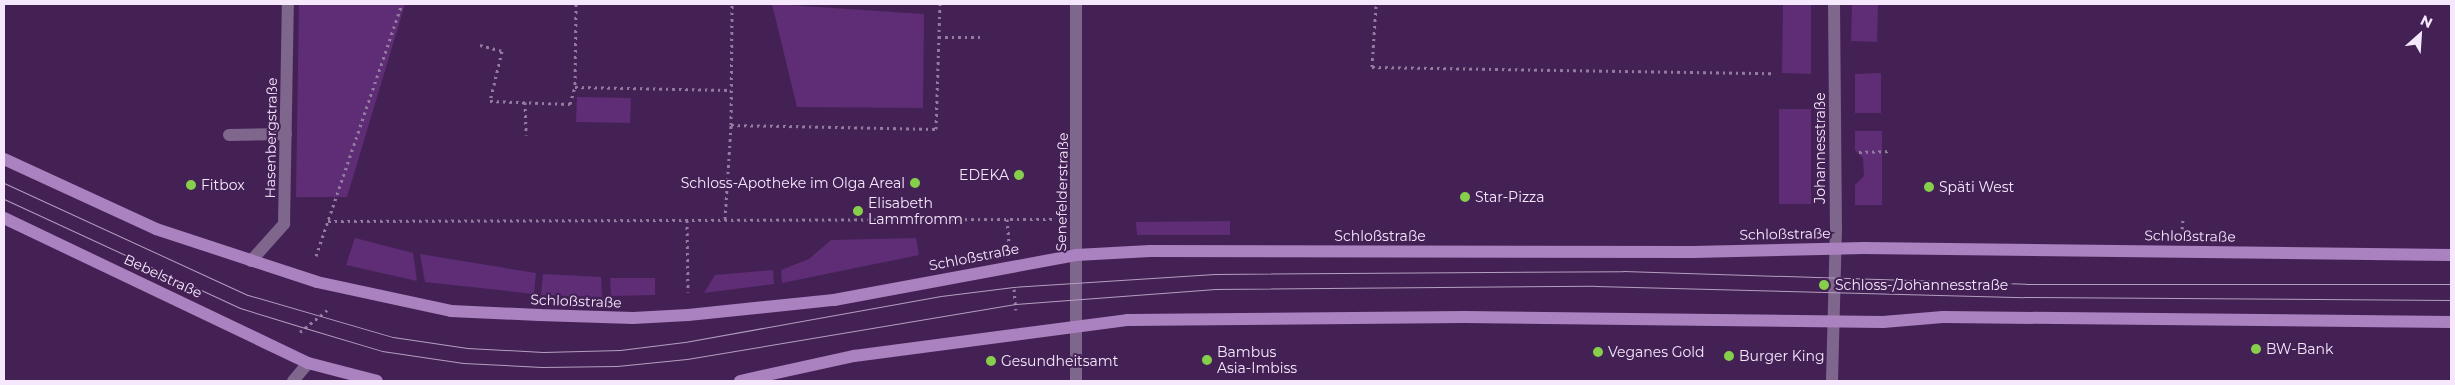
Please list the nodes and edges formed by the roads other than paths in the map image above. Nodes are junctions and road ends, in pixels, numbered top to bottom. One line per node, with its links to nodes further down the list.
1 (288, 4): 5 (street, Hasenbergstraße)
2 (1076, 4): 9 (street, Senefelderstraße)
3 (1834, 4): 8 (street, Johannesstraße)
4 (229, 134): 5 (street)
5 (286, 134): 11 (street, Hasenbergstraße)
6 (4, 159): 11 (street)
7 (4, 218): 15 (street, Bebelstraße)
8 (1836, 248): 9 (street, Schloßstraße); 10 (street, Schloßstraße); 12 (street, Johannesstraße)
9 (1076, 255): 11 (street, Schloßstraße); 14 (street, Senefelderstraße)
10 (2451, 255)
11 (251, 261)
12 (1834, 322): 13 (street); 14 (street); 20 (street, Johannesstraße)
13 (2451, 322)
14 (1076, 324): 18 (street); 19 (street, Senefelderstraße)
15 (308, 364): 16 (street); 17 (street)
16 (293, 381)
17 (377, 381)
18 (740, 381)
19 (1076, 381)
20 (1832, 381)

